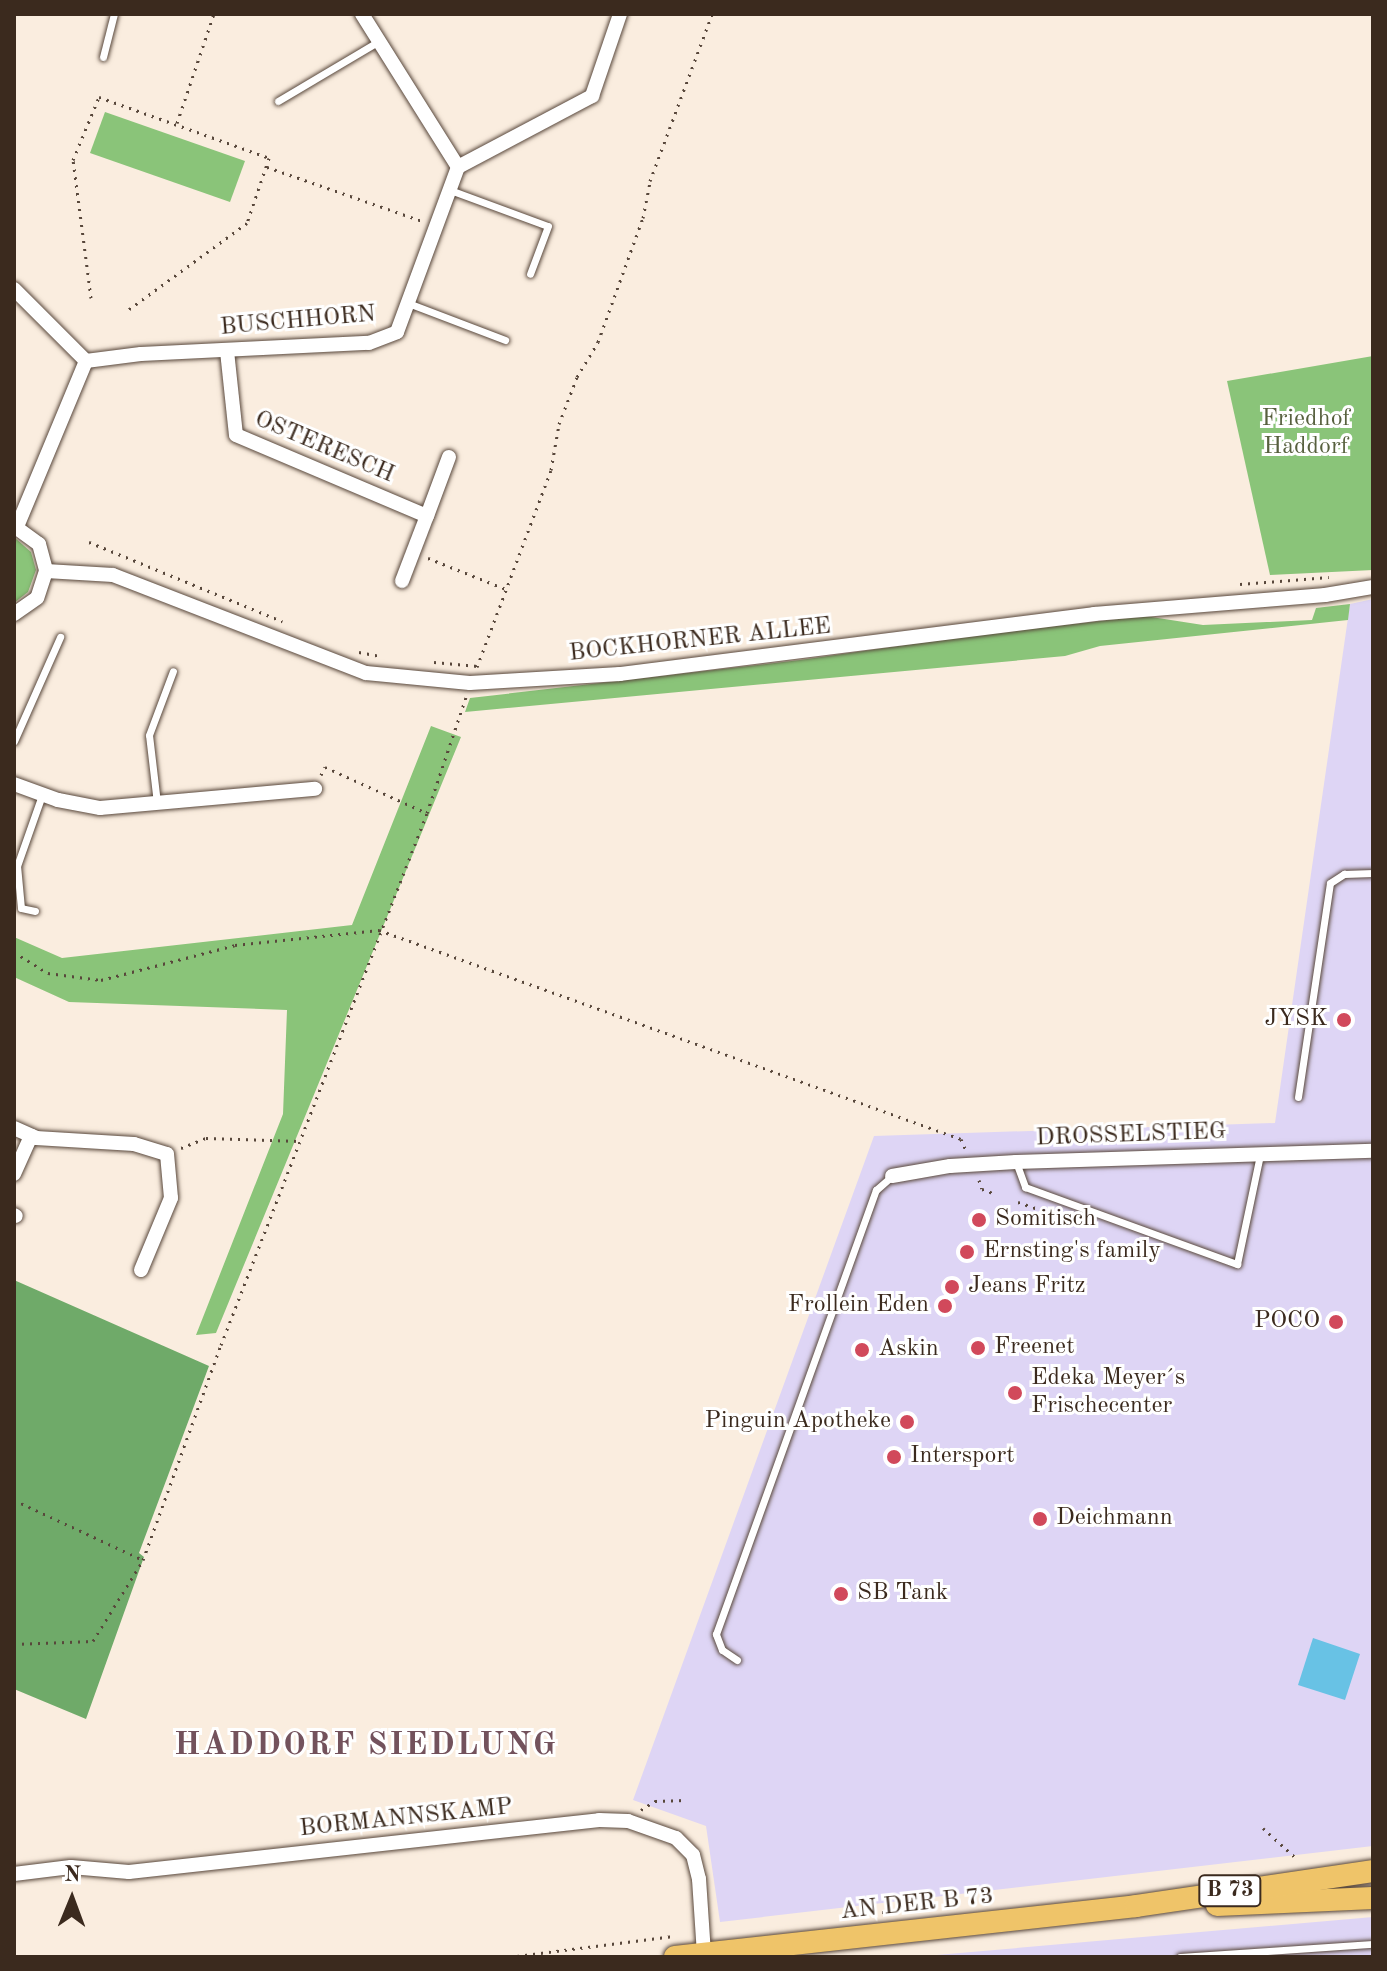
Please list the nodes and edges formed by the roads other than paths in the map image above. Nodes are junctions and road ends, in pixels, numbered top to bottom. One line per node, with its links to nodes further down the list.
1 (114, 14): 5 (lane)
2 (362, 14): 4 (street)
3 (620, 14): 7 (street)
4 (379, 41): 6 (lane); 7 (street)
5 (103, 57)
6 (278, 101)
7 (458, 167): 8 (street, BUSCHHORN)
8 (450, 190): 9 (lane); 11 (street, BUSCHHORN)
9 (530, 274)
10 (14, 289): 14 (street)
11 (408, 303): 12 (lane); 13 (street, BUSCHHORN)
12 (505, 340)
13 (227, 351): 14 (street, BUSCHHORN); 16 (street, OSTERESCH)
14 (86, 361): 17 (street)
15 (449, 457): 16 (street)
16 (427, 516): 19 (street)
17 (15, 526): 18 (street)
18 (46, 571): 20 (street, BOCKHORNER ALLEE); 21 (street)
19 (402, 581)
20 (1373, 587)
21 (14, 614)
22 (60, 637): 24 (lane)
23 (173, 671): 28 (lane)
24 (14, 741)
25 (14, 784): 27 (street)
26 (315, 789): 28 (street)
27 (42, 795): 28 (street); 30 (lane)
28 (157, 803)
29 (1373, 873): 31 (lane)
30 (35, 911)
31 (1298, 1097)
32 (14, 1128): 33 (street)
33 (31, 1136): 37 (street); 39 (street)
34 (1373, 1151): 35 (street, DROSSELSTIEG)
35 (1260, 1155): 36 (street, DROSSELSTIEG); 36 (lane)
36 (1016, 1162): 38 (street, DROSSELSTIEG)
37 (14, 1174)
38 (892, 1176): 40 (lane)
39 (141, 1270)
40 (737, 1660)
41 (1373, 1871): 44 (main road, AN DER B 73 / B 73)
42 (14, 1874): 46 (street, BORMANNSKAMP)
43 (1373, 1898): 44 (main road, AN DER B 73 / B 73)
44 (1136, 1906): 46 (main road, AN DER B 73 / B 73)
45 (1373, 1944): 48 (lane)
46 (704, 1954): 47 (main road, B 73)
47 (675, 1957)
48 (1180, 1957)

